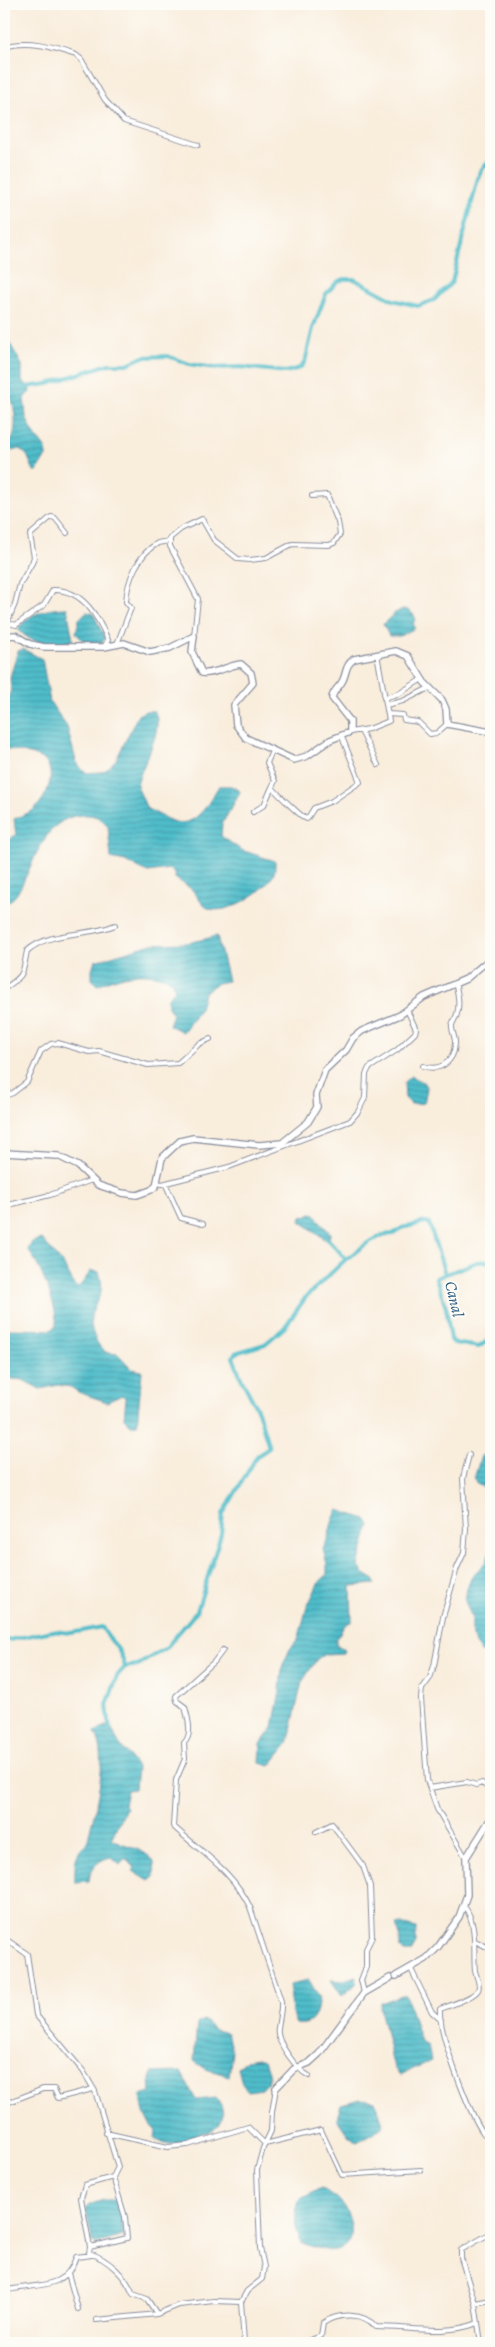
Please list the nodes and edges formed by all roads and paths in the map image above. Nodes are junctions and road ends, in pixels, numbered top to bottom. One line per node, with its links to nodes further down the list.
1 (4, 47): 2 (street)
2 (198, 145)
3 (312, 496): 5 (street)
4 (67, 533): 6 (street)
5 (169, 541): 9 (street); 10 (street)
6 (6, 622): 7 (street); 11 (street)
7 (4, 630)
8 (4, 636): 11 (street)
9 (194, 636): 10 (street); 23 (street)
10 (117, 644): 11 (street)
11 (104, 646)
12 (377, 654): 13 (street); 15 (street); 20 (street)
13 (422, 679): 14 (street); 15 (street)
14 (430, 688): 16 (street); 18 (street)
15 (384, 698): 16 (street)
16 (386, 705): 17 (street)
17 (388, 714): 18 (street); 19 (street)
18 (447, 724): 21 (street)
19 (361, 731): 20 (street); 24 (street)
20 (350, 732): 22 (street)
21 (491, 732)
22 (342, 736): 23 (street); 25 (street)
23 (272, 751): 25 (street)
24 (378, 765)
25 (272, 787): 26 (street)
26 (253, 812)
27 (115, 924): 30 (street)
28 (491, 958): 29 (street)
29 (455, 983): 31 (street); 33 (street)
30 (4, 989)
31 (407, 1010): 37 (street); 38 (street)
32 (210, 1039): 34 (street)
33 (423, 1066)
34 (4, 1096)
35 (4, 1153): 36 (street)
36 (92, 1180): 37 (street); 39 (street)
37 (157, 1182): 38 (street)
38 (165, 1183): 40 (street)
39 (4, 1206)
40 (203, 1224)
41 (469, 1455): 44 (street)
42 (223, 1650): 55 (street)
43 (491, 1787): 44 (street)
44 (430, 1788): 47 (street)
45 (491, 1818): 47 (street)
46 (316, 1832): 53 (street)
47 (466, 1858): 48 (street)
48 (464, 1906): 50 (street); 52 (street)
49 (4, 1938): 58 (street)
50 (475, 1941): 51 (street); 54 (street)
51 (491, 1949)
52 (411, 1969): 53 (street); 54 (street)
53 (364, 1993): 55 (street)
54 (440, 2020): 61 (street)
55 (298, 2068): 56 (street); 57 (street)
56 (308, 2076)
57 (276, 2088): 62 (street)
58 (93, 2089): 59 (street); 60 (street)
59 (4, 2104)
60 (106, 2133): 62 (street); 64 (street)
61 (491, 2135)
62 (266, 2144): 63 (street); 71 (street)
63 (421, 2170)
64 (113, 2178): 66 (street); 66 (street)
65 (491, 2232): 72 (street)
66 (90, 2247): 67 (street)
67 (95, 2255): 68 (street); 74 (street)
68 (68, 2273): 69 (street); 73 (street)
69 (4, 2291)
70 (491, 2300): 72 (street)
71 (241, 2302): 74 (street); 77 (street)
72 (475, 2303): 76 (street)
73 (78, 2309)
74 (157, 2314): 75 (street)
75 (96, 2320)
76 (478, 2323): 78 (street); 79 (street)
77 (245, 2343)
78 (303, 2343)
79 (481, 2343)

